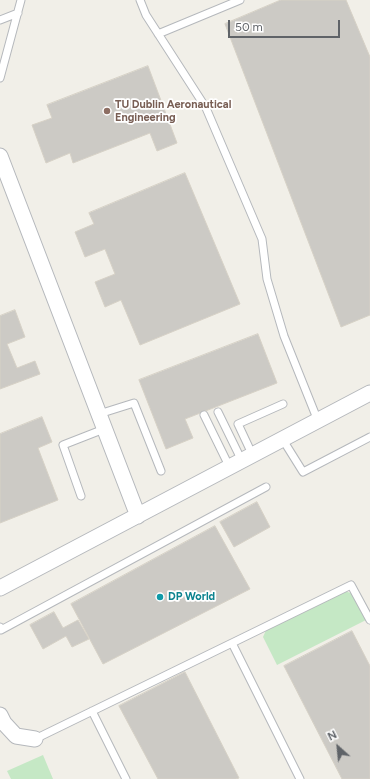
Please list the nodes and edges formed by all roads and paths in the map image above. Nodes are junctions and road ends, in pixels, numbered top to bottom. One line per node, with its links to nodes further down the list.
1 (21, 0): 4 (lane)
2 (140, 0): 6 (lane)
3 (240, 0): 6 (lane)
4 (18, 14): 5 (lane); 7 (lane)
5 (0, 20)
6 (158, 34): 14 (lane)
7 (0, 78)
8 (0, 156): 12 (street)
9 (370, 393): 14 (street)
10 (283, 404): 18 (lane)
11 (218, 412): 18 (lane)
12 (99, 414): 15 (street); 19 (lane)
13 (204, 415): 18 (lane)
14 (318, 421): 17 (street)
15 (104, 429): 21 (lane); 22 (street)
16 (370, 437): 17 (lane)
17 (283, 440): 18 (street)
18 (242, 462): 22 (street)
19 (162, 471)
20 (266, 487): 25 (lane)
21 (81, 496)
22 (138, 516): 23 (street)
23 (0, 588)
24 (370, 620): 26 (lane)
25 (0, 627)
26 (232, 643): 27 (lane); 31 (lane)
27 (92, 711): 29 (lane); 30 (lane)
28 (0, 715): 29 (street)
29 (35, 739)
30 (126, 779)
31 (300, 779)

